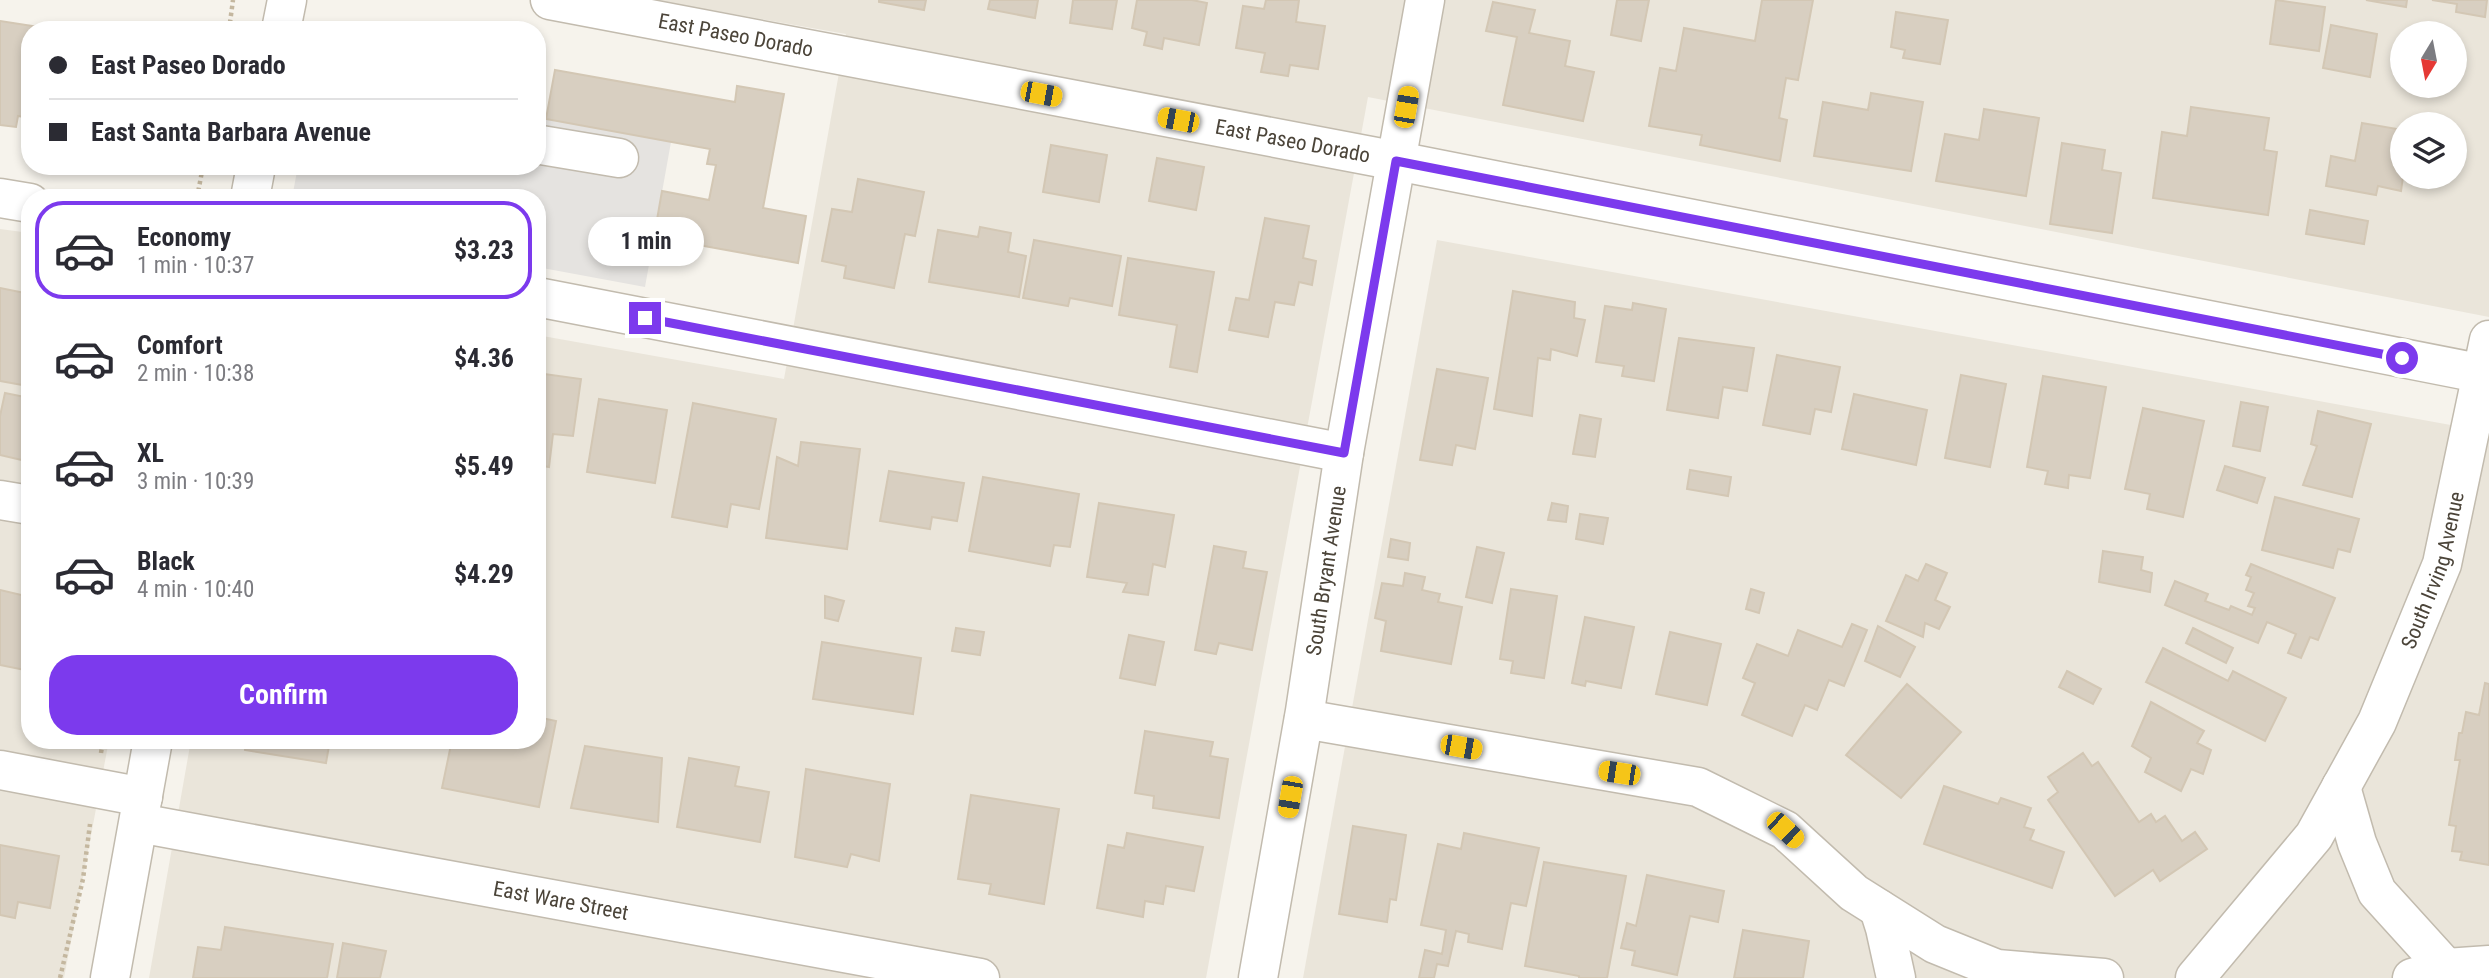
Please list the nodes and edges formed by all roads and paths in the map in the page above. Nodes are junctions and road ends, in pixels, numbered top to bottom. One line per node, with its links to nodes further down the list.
1 (233, 0): 5 (path)
2 (287, 0): 6 (street)
3 (550, 0): 9 (street, East Paseo Dorado)
4 (1426, 0): 9 (street, South Bryant Avenue)
5 (230, 21)
6 (283, 21)
7 (546, 146): 8 (street)
8 (619, 158)
9 (1396, 161): 13 (street, East Paseo Dorado); 14 (street, South Bryant Avenue)
10 (0, 198): 11 (street)
11 (21, 202)
12 (546, 299): 14 (street)
13 (2487, 363): 22 (street, South Irving Avenue)
14 (1344, 453): 17 (street, South Bryant Avenue)
15 (0, 500): 16 (street)
16 (21, 504)
17 (1304, 719): 24 (street); 30 (street, South Bryant Avenue)
18 (102, 749): 21 (path)
19 (151, 749): 23 (street)
20 (0, 770): 21 (street, East Ware Street)
21 (95, 788): 23 (street, East Ware Street); 27 (path)
22 (2341, 788): 26 (street); 33 (street, South Irving Avenue)
23 (141, 810): 28 (street); 29 (street, East Ware Street)
24 (1879, 909): 31 (street); 32 (street)
25 (2489, 965): 26 (street)
26 (2429, 973)
27 (60, 978)
28 (110, 978)
29 (980, 978)
30 (1258, 978)
31 (1895, 978)
32 (2104, 978)
33 (2195, 978)

